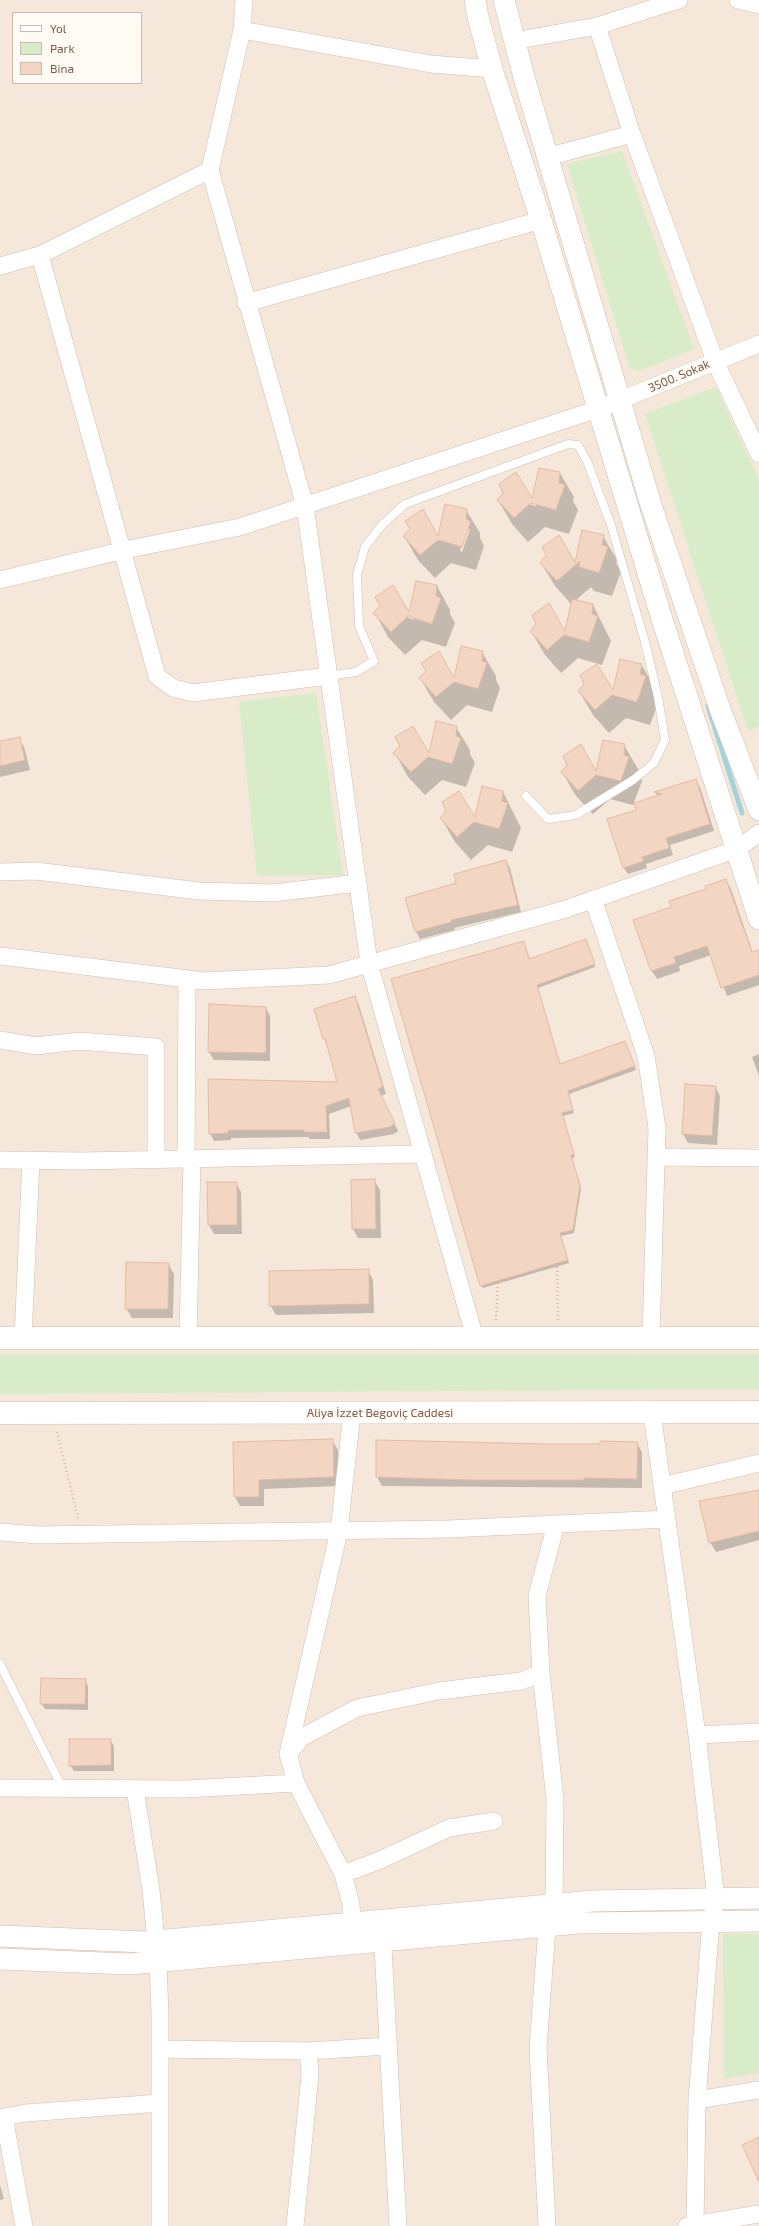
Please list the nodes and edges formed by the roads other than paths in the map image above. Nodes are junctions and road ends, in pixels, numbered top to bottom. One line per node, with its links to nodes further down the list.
1 (244, 0): 8 (street)
2 (475, 0): 10 (street)
3 (504, 0): 9 (street)
4 (679, 0): 7 (street)
5 (738, 0): 6 (street)
6 (759, 5)
7 (597, 26): 9 (street); 11 (street)
8 (242, 30): 10 (street); 13 (street)
9 (514, 41): 12 (street)
10 (492, 69): 14 (street)
11 (632, 134): 12 (street); 19 (street)
12 (547, 157): 20 (street)
13 (210, 170): 15 (street); 17 (street)
14 (541, 220): 17 (street); 21 (street)
15 (40, 255): 16 (street); 24 (street)
16 (0, 266)
17 (246, 303): 23 (street)
18 (759, 344): 19 (street, 3500. Sokak)
19 (715, 361): 20 (street, 3500. Sokak); 22 (street)
20 (620, 401): 21 (street, 3500. Sokak); 28 (street)
21 (598, 409): 23 (street, 3500. Sokak); 30 (street)
22 (759, 454)
23 (305, 506): 24 (street, 3500. Sokak); 26 (street)
24 (124, 550): 25 (street, 3500. Sokak); 26 (street)
25 (0, 580)
26 (328, 676): 27 (lane); 32 (street)
27 (526, 796)
28 (759, 810)
29 (759, 833): 30 (street)
30 (737, 849): 33 (street); 34 (street)
31 (0, 872): 32 (street)
32 (358, 883): 36 (street)
33 (593, 899): 36 (street); 40 (street)
34 (759, 919)
35 (0, 956): 37 (street)
36 (369, 964): 37 (street); 39 (street)
37 (187, 979): 45 (street)
38 (0, 1040): 44 (street)
39 (422, 1154): 45 (street); 49 (street)
40 (656, 1157): 41 (street); 50 (street)
41 (759, 1158)
42 (0, 1160): 43 (street)
43 (31, 1160): 44 (street); 47 (street)
44 (156, 1160): 45 (street)
45 (189, 1160): 48 (street)
46 (0, 1338): 47 (main road)
47 (23, 1338): 48 (main road)
48 (188, 1338): 49 (main road)
49 (475, 1338): 50 (main road)
50 (651, 1338): 51 (main road)
51 (759, 1338)
52 (652, 1412): 53 (main road, Aliya İzzet Begoviç Caddesi); 55 (main road, Aliya İzzet Begoviç Caddesi); 57 (street)
53 (759, 1412)
54 (0, 1413): 55 (main road, Aliya İzzet Begoviç Caddesi)
55 (352, 1413): 60 (street)
56 (759, 1463): 57 (street)
57 (662, 1486): 58 (street)
58 (667, 1519): 59 (street); 65 (street)
59 (556, 1524): 60 (street); 63 (street)
60 (339, 1531): 61 (street); 66 (street)
61 (0, 1532)
62 (0, 1664): 69 (lane)
63 (541, 1674): 66 (street); 75 (street)
64 (759, 1732): 65 (street)
65 (697, 1735): 74 (street)
66 (288, 1754): 67 (street)
67 (296, 1783): 70 (street); 72 (street)
68 (0, 1788): 69 (street)
69 (63, 1789): 70 (street)
70 (136, 1789): 83 (street)
71 (494, 1821): 72 (street)
72 (343, 1874): 78 (street)
73 (759, 1898): 74 (street)
74 (716, 1899): 75 (street); 76 (street)
75 (554, 1905): 79 (street); 80 (street)
76 (711, 1921): 77 (street); 79 (street); 89 (street)
77 (759, 1921)
78 (351, 1923): 80 (street); 82 (street); 83 (street)
79 (547, 1927): 80 (street); 98 (street)
80 (382, 1931): 82 (street); 85 (street)
81 (0, 1936): 83 (street)
82 (353, 1944): 83 (street)
83 (157, 1952): 84 (street); 86 (street)
84 (0, 1958)
85 (388, 2046): 87 (street); 97 (street)
86 (160, 2049): 87 (street); 90 (street)
87 (308, 2051): 96 (street)
88 (759, 2090): 89 (street)
89 (697, 2100): 93 (street)
90 (160, 2103): 91 (street); 95 (street)
91 (2, 2118): 94 (street)
92 (759, 2214): 93 (street)
93 (692, 2225)
94 (24, 2226)
95 (160, 2226)
96 (295, 2226)
97 (398, 2226)
98 (547, 2226)

